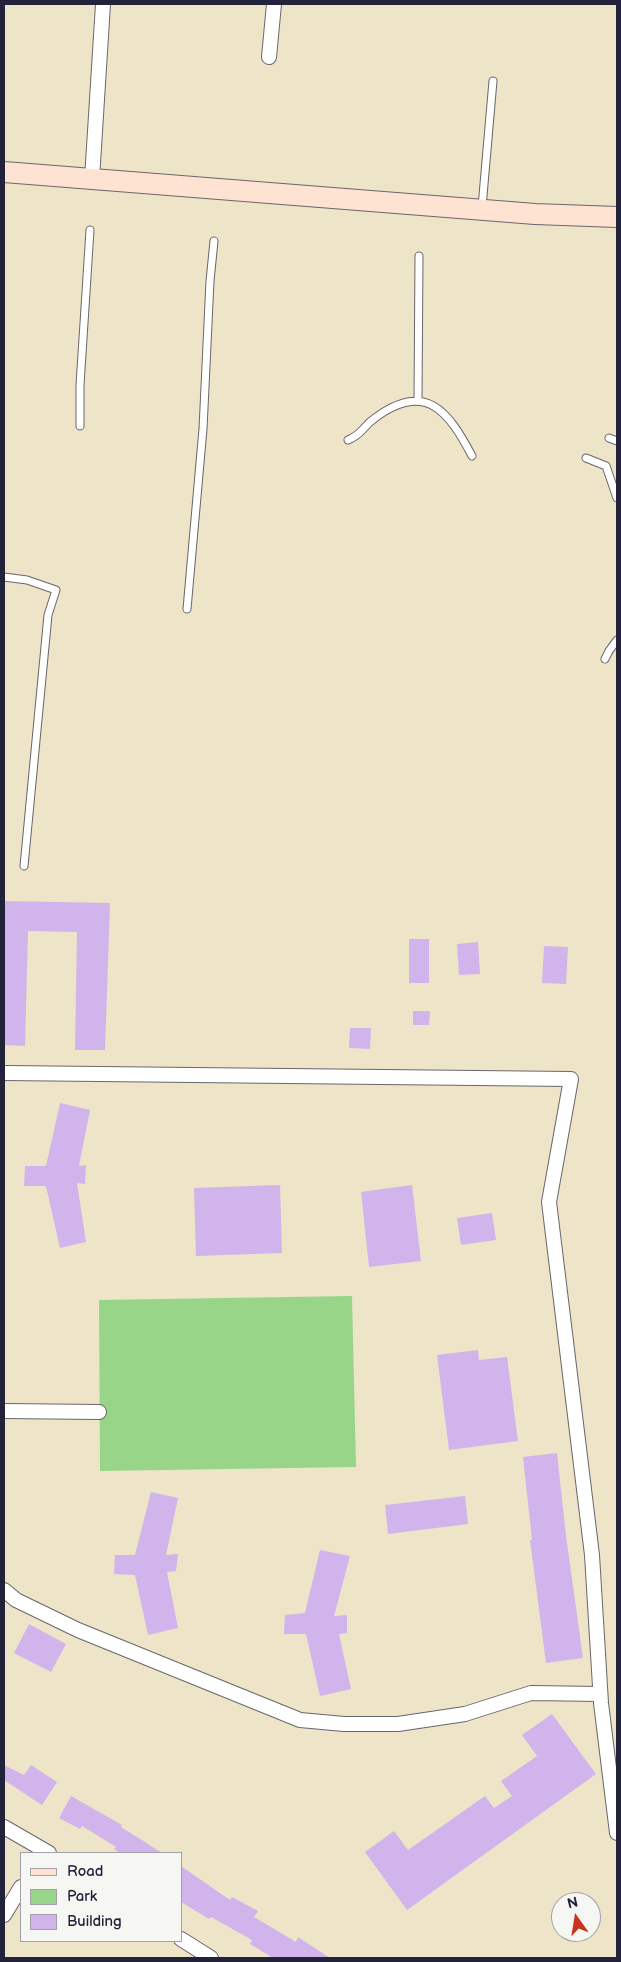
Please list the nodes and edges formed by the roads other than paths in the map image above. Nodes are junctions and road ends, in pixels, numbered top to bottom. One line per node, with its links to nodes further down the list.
1 (103, 4): 6 (street)
2 (274, 4): 3 (street)
3 (269, 57)
4 (493, 81): 7 (lane)
5 (4, 172): 6 (main road)
6 (92, 179): 7 (main road)
7 (482, 210): 8 (main road)
8 (617, 217)
9 (90, 230): 13 (lane)
10 (214, 241): 21 (lane)
11 (419, 256): 12 (lane)
12 (418, 399): 15 (lane); 17 (lane)
13 (80, 426)
14 (609, 438): 16 (lane)
15 (348, 440)
16 (617, 440)
17 (472, 456)
18 (586, 458): 19 (lane)
19 (617, 498)
20 (4, 577): 24 (lane)
21 (187, 609)
22 (617, 640): 23 (lane)
23 (605, 660)
24 (24, 866)
25 (4, 1073): 29 (street)
26 (4, 1411): 27 (street)
27 (100, 1412)
28 (4, 1590): 29 (street)
29 (600, 1694): 31 (street)
30 (4, 1827): 32 (street)
31 (617, 1832)
32 (45, 1852)
33 (20, 1889): 34 (street)
34 (4, 1915)
35 (182, 1940): 36 (street)
36 (211, 1958)

